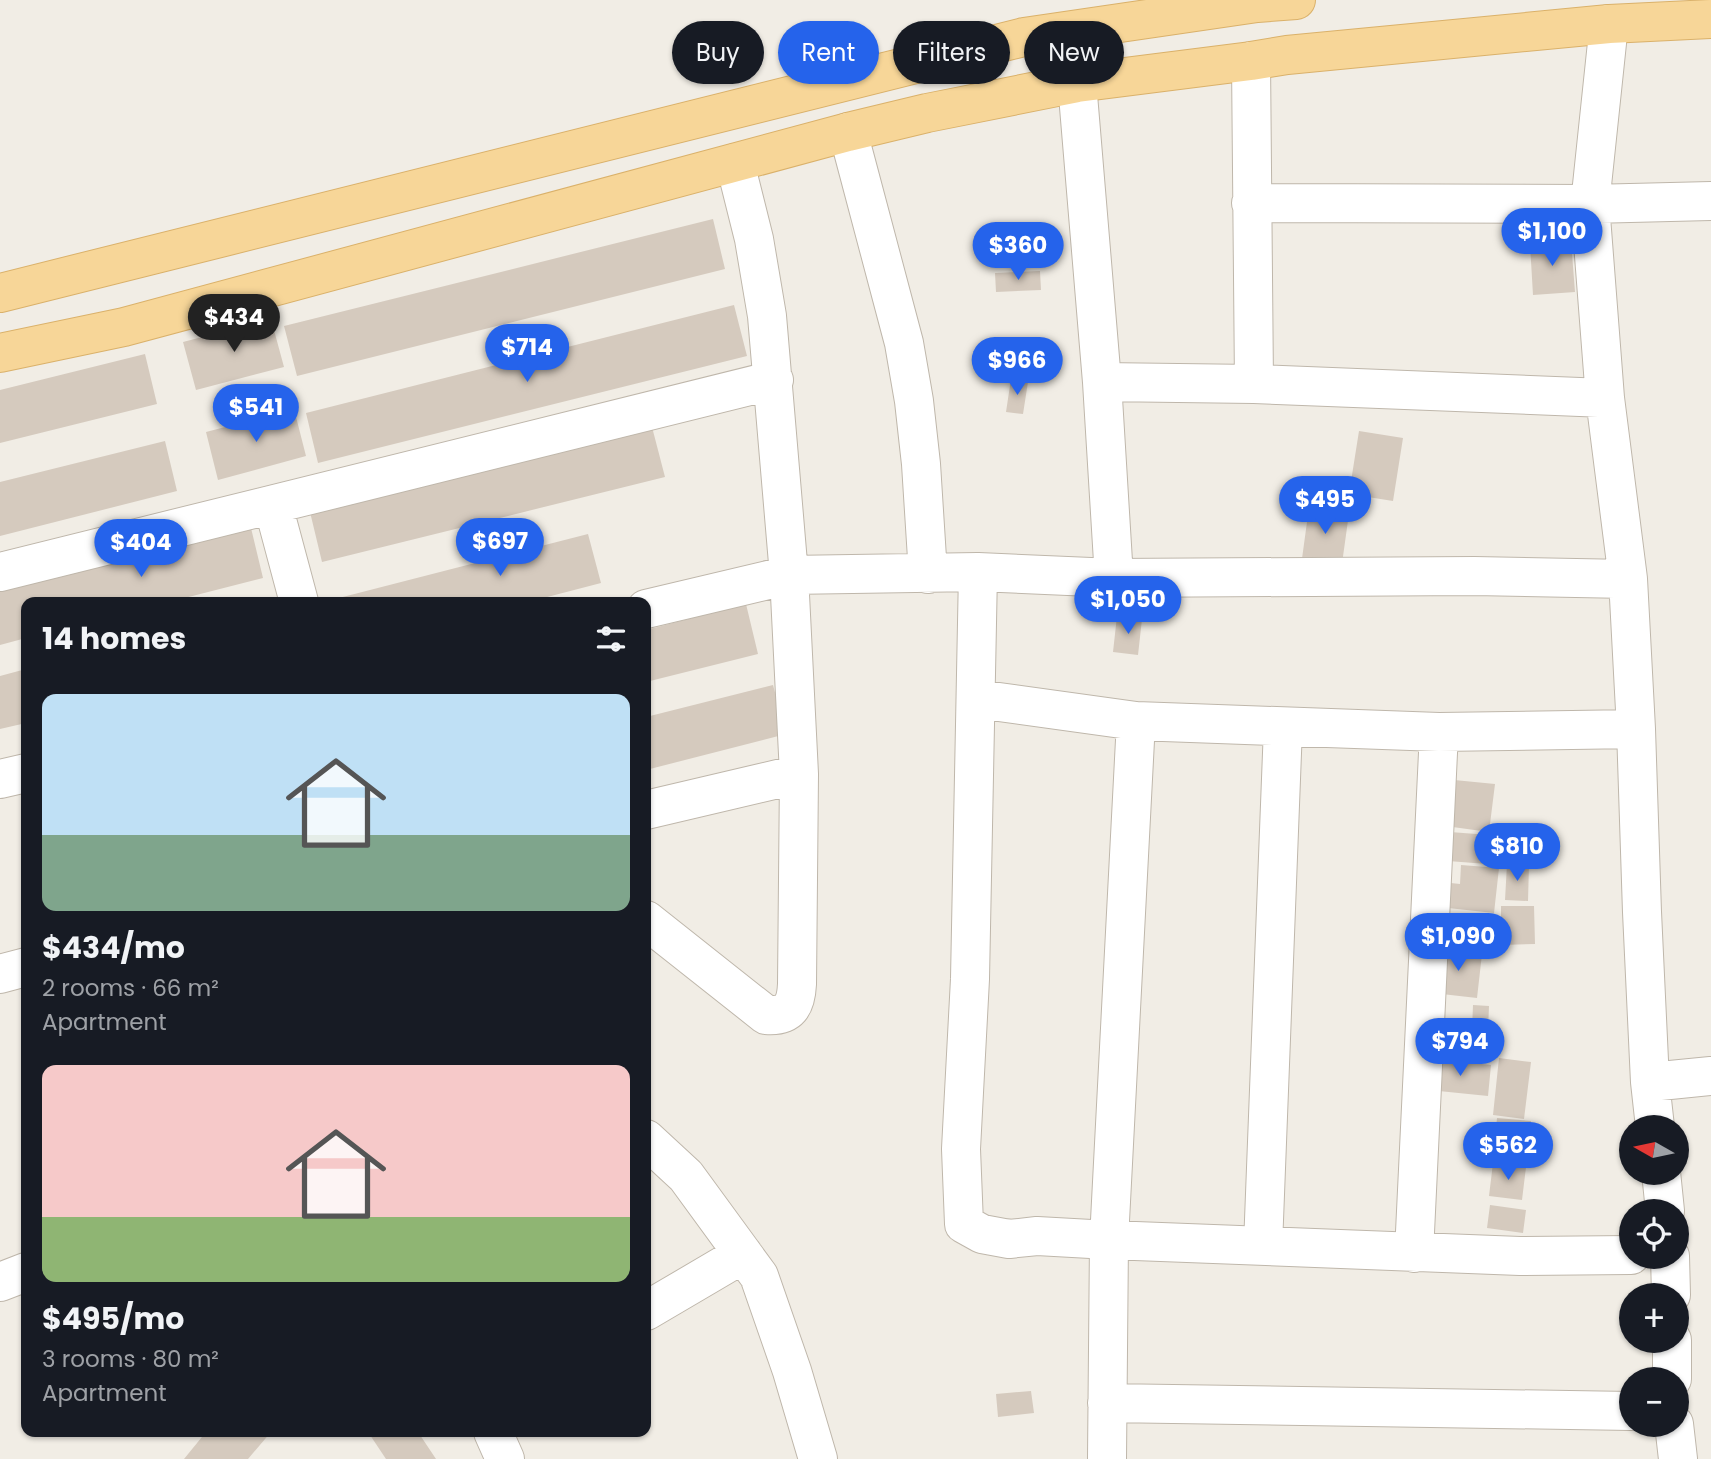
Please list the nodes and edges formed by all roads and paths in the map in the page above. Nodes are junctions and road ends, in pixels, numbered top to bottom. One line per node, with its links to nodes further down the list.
1 (1296, 0): 2 (main road)
2 (1256, 2): 14 (main road)
3 (1711, 19): 4 (main road)
4 (1609, 24): 5 (main road); 13 (street)
5 (1251, 61): 6 (main road); 12 (street)
6 (1124, 77)
7 (1072, 84): 9 (main road)
8 (1077, 84): 17 (street)
9 (848, 132): 10 (main road); 23 (street)
10 (735, 163): 15 (main road); 16 (street)
11 (1711, 201): 13 (street)
12 (1251, 203): 13 (street); 18 (street)
13 (1590, 204): 19 (street)
14 (0, 293)
15 (0, 353)
16 (774, 380): 20 (street); 24 (street)
17 (1102, 382): 18 (street); 25 (street)
18 (1254, 384): 19 (street)
19 (1605, 398): 26 (street)
20 (273, 505): 21 (street); 27 (street)
21 (0, 572)
22 (978, 572): 23 (street); 25 (street); 29 (street)
23 (928, 574): 24 (street)
24 (789, 576): 28 (street); 35 (street)
25 (1114, 578): 26 (street)
26 (1628, 579): 32 (street)
27 (298, 597)
28 (651, 609)
29 (977, 699): 30 (street); 45 (street)
30 (1136, 721): 31 (street); 45 (street)
31 (1283, 727): 33 (street); 46 (street)
32 (1636, 729): 33 (street); 42 (street)
33 (1439, 732): 47 (street)
34 (21, 774): 36 (street)
35 (799, 774): 37 (street); 38 (street)
36 (0, 779)
37 (651, 809)
38 (651, 924)
39 (21, 968): 40 (street)
40 (0, 974)
41 (1711, 1076): 42 (street)
42 (1650, 1082): 43 (street)
43 (1654, 1115)
44 (651, 1144): 48 (street)
45 (1109, 1240): 46 (street); 53 (street)
46 (1263, 1247): 47 (street)
47 (1413, 1253): 49 (street)
48 (743, 1254): 52 (street); 58 (street)
49 (1619, 1255)
50 (21, 1274): 51 (street)
51 (0, 1282)
52 (651, 1308)
53 (1108, 1403): 54 (street); 59 (street)
54 (1619, 1412)
55 (495, 1437): 57 (street)
56 (1675, 1437): 60 (street)
57 (505, 1459)
58 (818, 1459)
59 (1107, 1459)
60 (1678, 1459)

